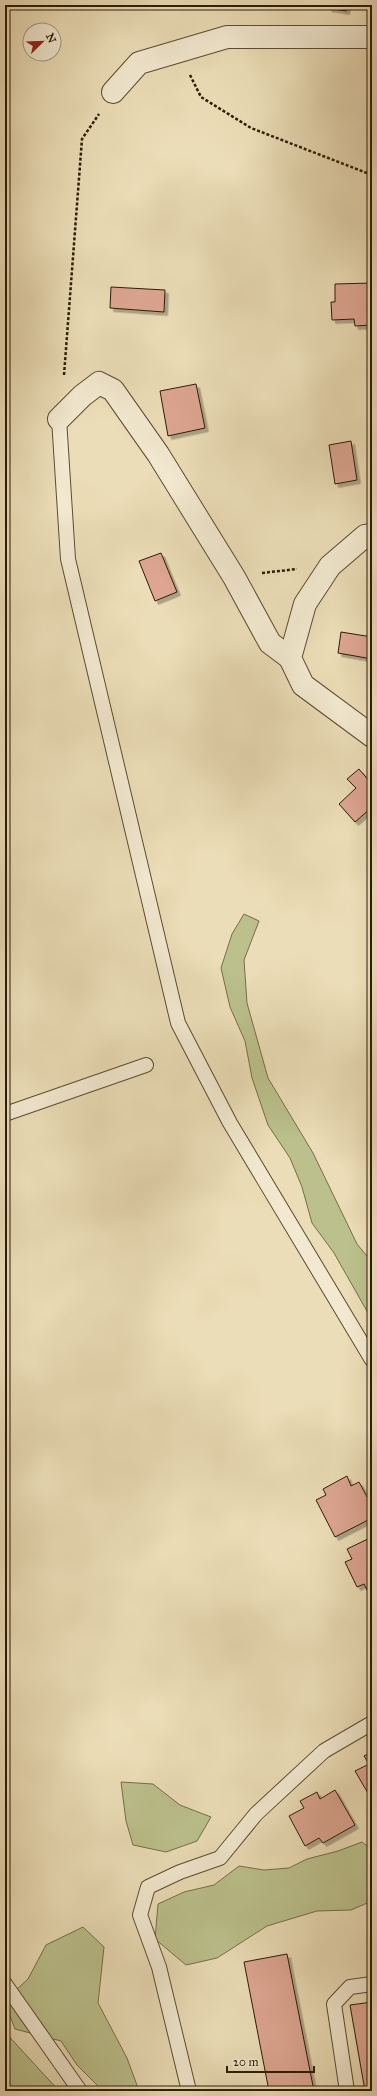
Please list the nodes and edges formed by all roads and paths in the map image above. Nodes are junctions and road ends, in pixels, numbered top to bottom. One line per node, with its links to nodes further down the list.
1 (372, 37): 2 (street)
2 (178, 52): 3 (street); 4 (path)
3 (113, 92): 5 (path)
4 (372, 175)
5 (64, 377)
6 (59, 419): 9 (street); 14 (lane)
7 (372, 535): 8 (street)
8 (330, 566): 9 (path); 10 (street)
9 (234, 577): 10 (street)
10 (290, 658): 11 (street)
11 (372, 736)
12 (146, 1065): 13 (lane)
13 (5, 1114)
14 (372, 1360)
15 (372, 1723): 19 (lane)
16 (5, 1984): 18 (lane)
17 (372, 1984): 20 (lane)
18 (80, 2091)
19 (189, 2091)
20 (347, 2091)

